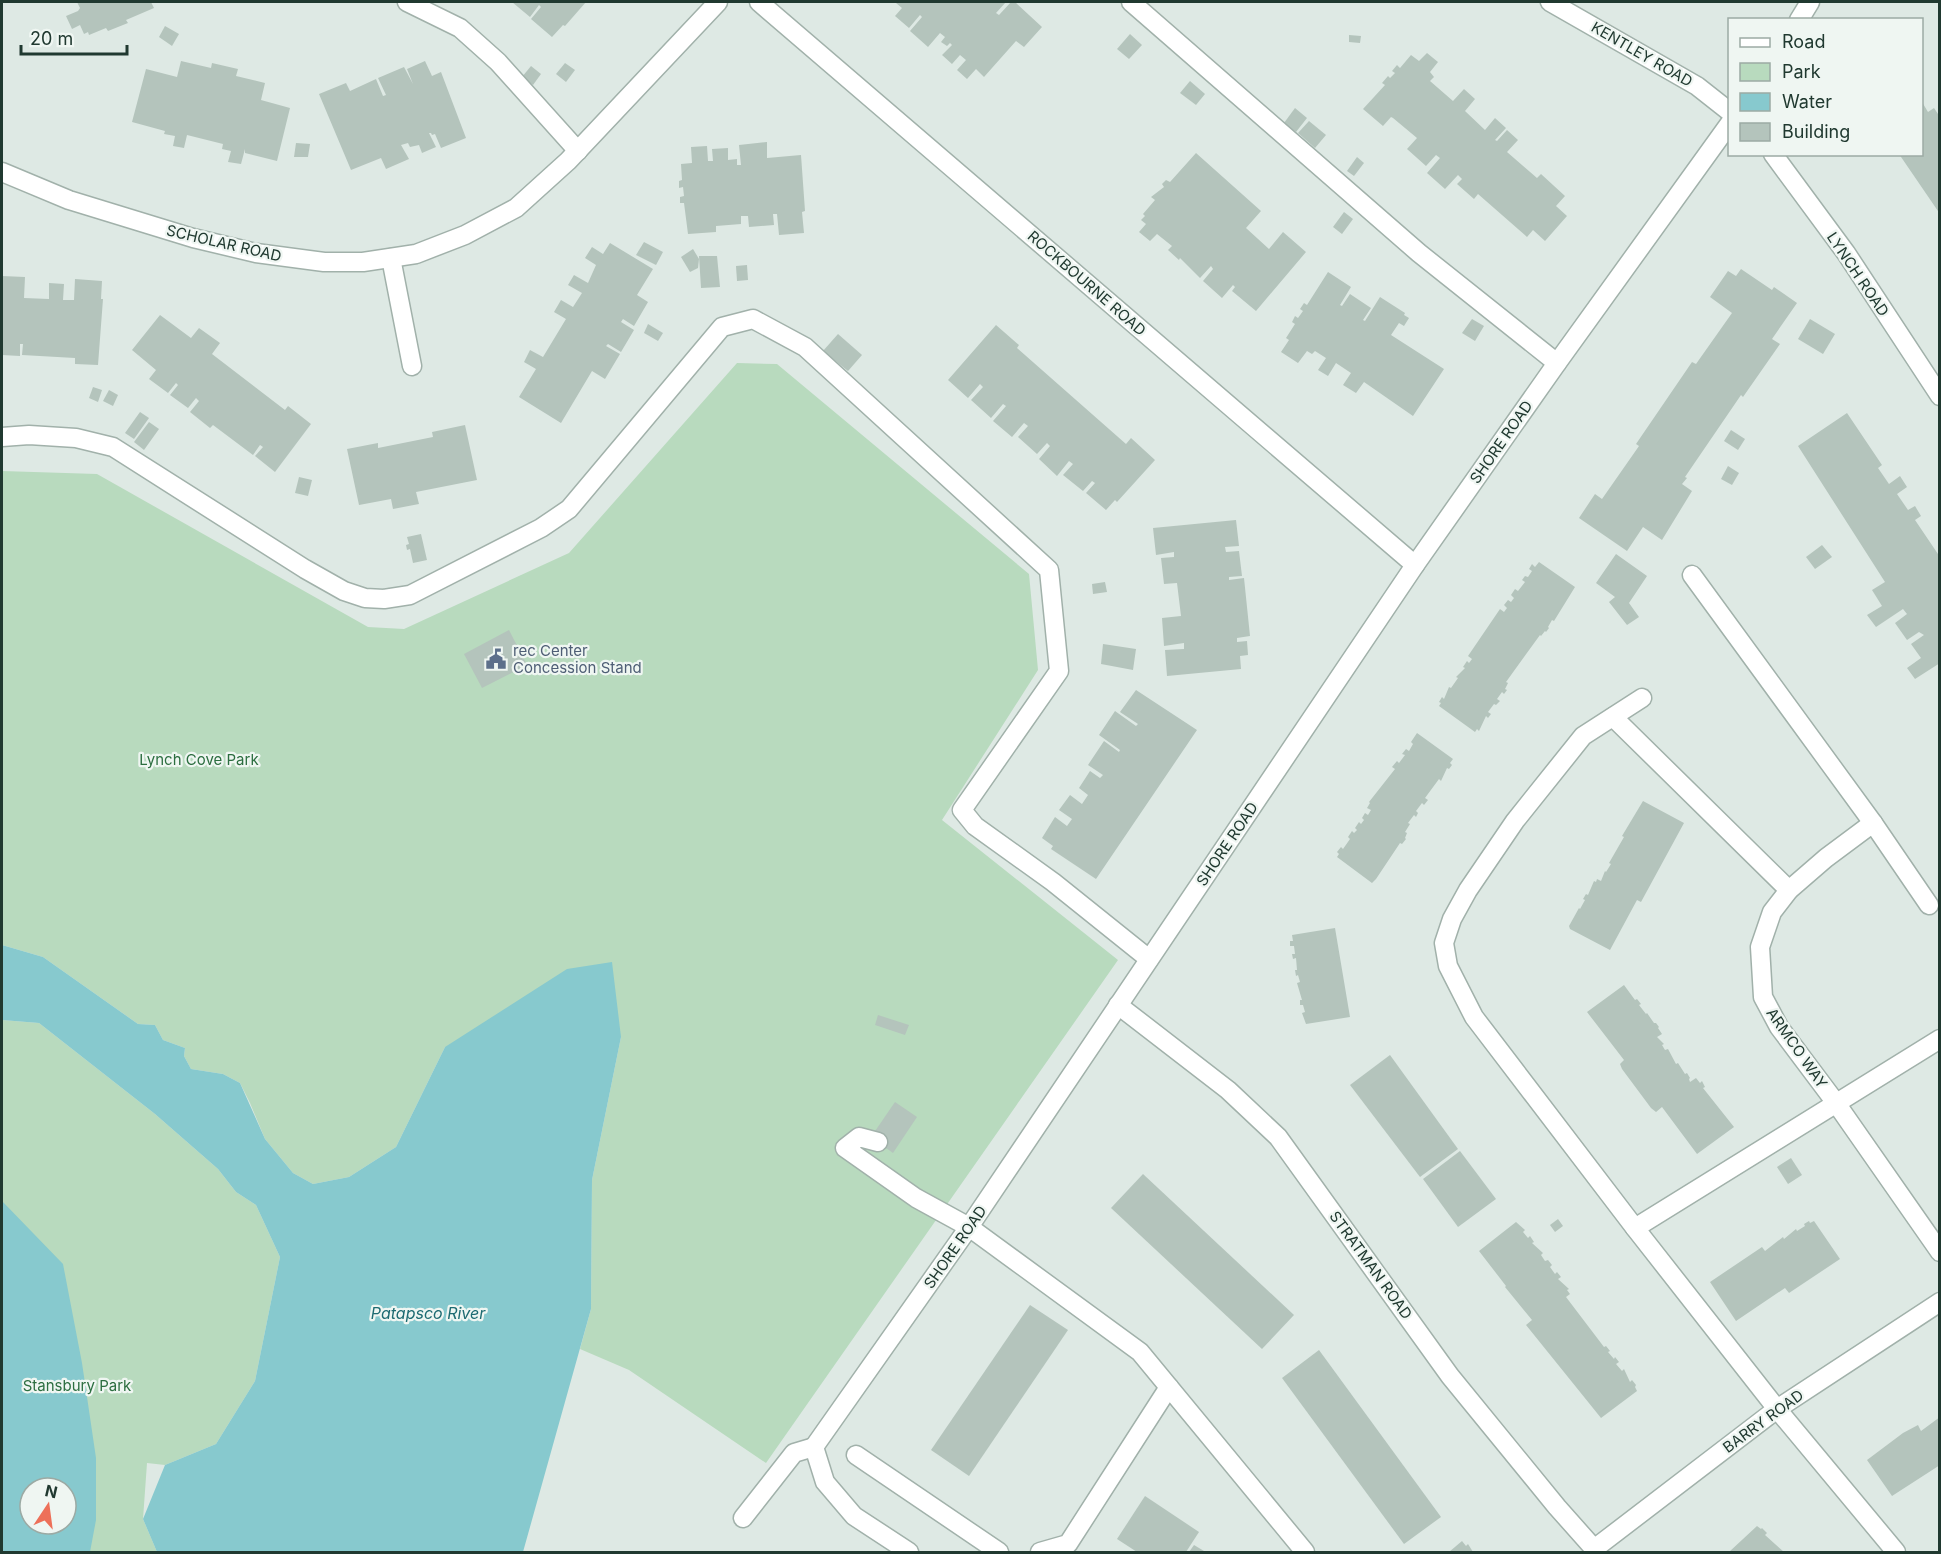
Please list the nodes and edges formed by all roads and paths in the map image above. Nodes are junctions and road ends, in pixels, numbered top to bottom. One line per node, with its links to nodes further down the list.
1 (406, 2): 10 (street)
2 (718, 2): 10 (street, SCHOLAR ROAD)
3 (759, 2): 18 (street, ROCKBOURNE ROAD)
4 (1131, 2): 14 (street)
5 (1550, 2): 8 (street, KENTLEY ROAD)
6 (1810, 2): 7 (street)
7 (1799, 18)
8 (1728, 110)
9 (1728, 126): 14 (street, SHORE ROAD)
10 (578, 151): 13 (street, SCHOLAR ROAD)
11 (1774, 156): 16 (street, LYNCH ROAD)
12 (2, 172): 13 (street, SCHOLAR ROAD)
13 (391, 258): 15 (street)
14 (1557, 363): 18 (street, SHORE ROAD)
15 (412, 366)
16 (1940, 396)
17 (2, 437): 25 (street)
18 (1415, 565): 25 (street, SHORE ROAD)
19 (1692, 575): 22 (street)
20 (1642, 698): 21 (street)
21 (1613, 717): 23 (street); 31 (street)
22 (1873, 823): 23 (street, ARMCO WAY); 24 (street)
23 (1789, 890): 28 (street, ARMCO WAY)
24 (1929, 905)
25 (1149, 959): 26 (street, SHORE ROAD)
26 (1118, 1005): 30 (street, SHORE ROAD); 39 (street, STRATMAN ROAD)
27 (1940, 1039): 28 (street)
28 (1836, 1103): 31 (street); 32 (street, ARMCO WAY)
29 (878, 1142): 30 (street)
30 (969, 1227): 34 (street); 36 (street, SHORE ROAD)
31 (1635, 1228): 35 (street)
32 (1940, 1252)
33 (1940, 1302): 35 (street, BARRY ROAD)
34 (1169, 1387): 42 (street); 43 (street)
35 (1777, 1409): 39 (street, BARRY ROAD); 44 (street)
36 (814, 1447): 38 (street); 40 (street)
37 (856, 1455): 41 (street)
38 (743, 1518)
39 (1595, 1551)
40 (909, 1552)
41 (999, 1552)
42 (1040, 1552)
43 (1305, 1552)
44 (1896, 1552)

